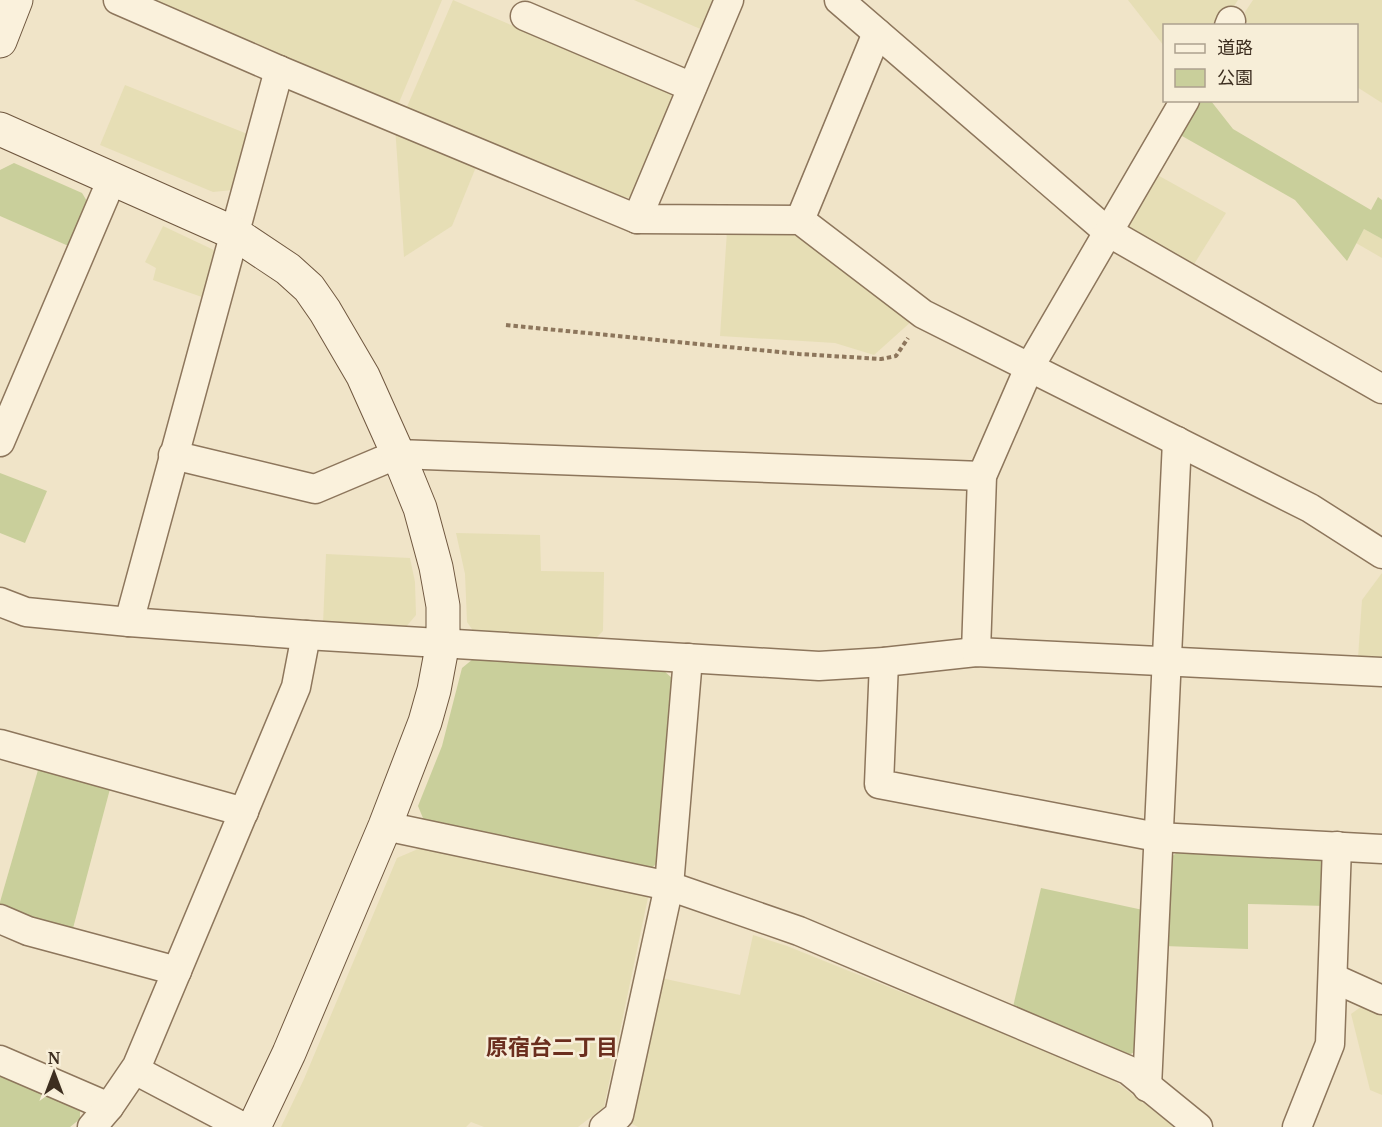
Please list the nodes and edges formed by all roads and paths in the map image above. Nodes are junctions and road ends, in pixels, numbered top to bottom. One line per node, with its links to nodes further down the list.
1 (16, 0): 7 (street)
2 (118, 0): 8 (street)
3 (729, 0): 9 (street)
4 (839, 0): 6 (street)
5 (525, 16): 9 (street)
6 (877, 33): 14 (street); 15 (street)
7 (0, 40)
8 (279, 70): 13 (street); 16 (street)
9 (692, 87): 13 (street)
10 (1184, 102): 15 (street)
11 (0, 129): 12 (street)
12 (112, 179): 16 (street); 22 (street)
13 (637, 219): 14 (street)
14 (800, 220): 17 (street)
15 (1108, 232): 19 (street); 20 (street)
16 (234, 233): 23 (street); 24 (street)
17 (923, 314): 18 (path); 19 (street)
18 (506, 325)
19 (1029, 368): 21 (street); 25 (street)
20 (1382, 389)
21 (1177, 441): 26 (street); 34 (street)
22 (0, 442)
23 (398, 454): 24 (street); 25 (street); 30 (street)
24 (173, 455): 28 (street)
25 (982, 476): 31 (street)
26 (1382, 554)
27 (0, 602): 28 (street)
28 (129, 622): 29 (street)
29 (306, 635): 30 (street); 37 (street)
30 (443, 642): 32 (street); 38 (street)
31 (976, 652): 33 (street); 34 (street)
32 (688, 658): 33 (street); 42 (street)
33 (884, 662): 39 (street)
34 (1166, 662): 35 (street); 39 (street)
35 (1382, 672)
36 (0, 744): 37 (street)
37 (244, 812): 44 (street)
38 (385, 826): 42 (street); 52 (street)
39 (1157, 837): 40 (street); 49 (street)
40 (1337, 846): 41 (street); 45 (street)
41 (1382, 849)
42 (669, 886): 49 (street); 53 (street)
43 (0, 919): 44 (street)
44 (177, 971): 48 (street)
45 (1333, 978): 46 (street); 55 (street)
46 (1382, 1000)
47 (0, 1060): 50 (street)
48 (135, 1070): 50 (street); 51 (street)
49 (1147, 1087): 54 (street)
50 (101, 1117)
51 (243, 1127)
52 (254, 1127)
53 (604, 1127)
54 (1198, 1127)
55 (1297, 1127)

